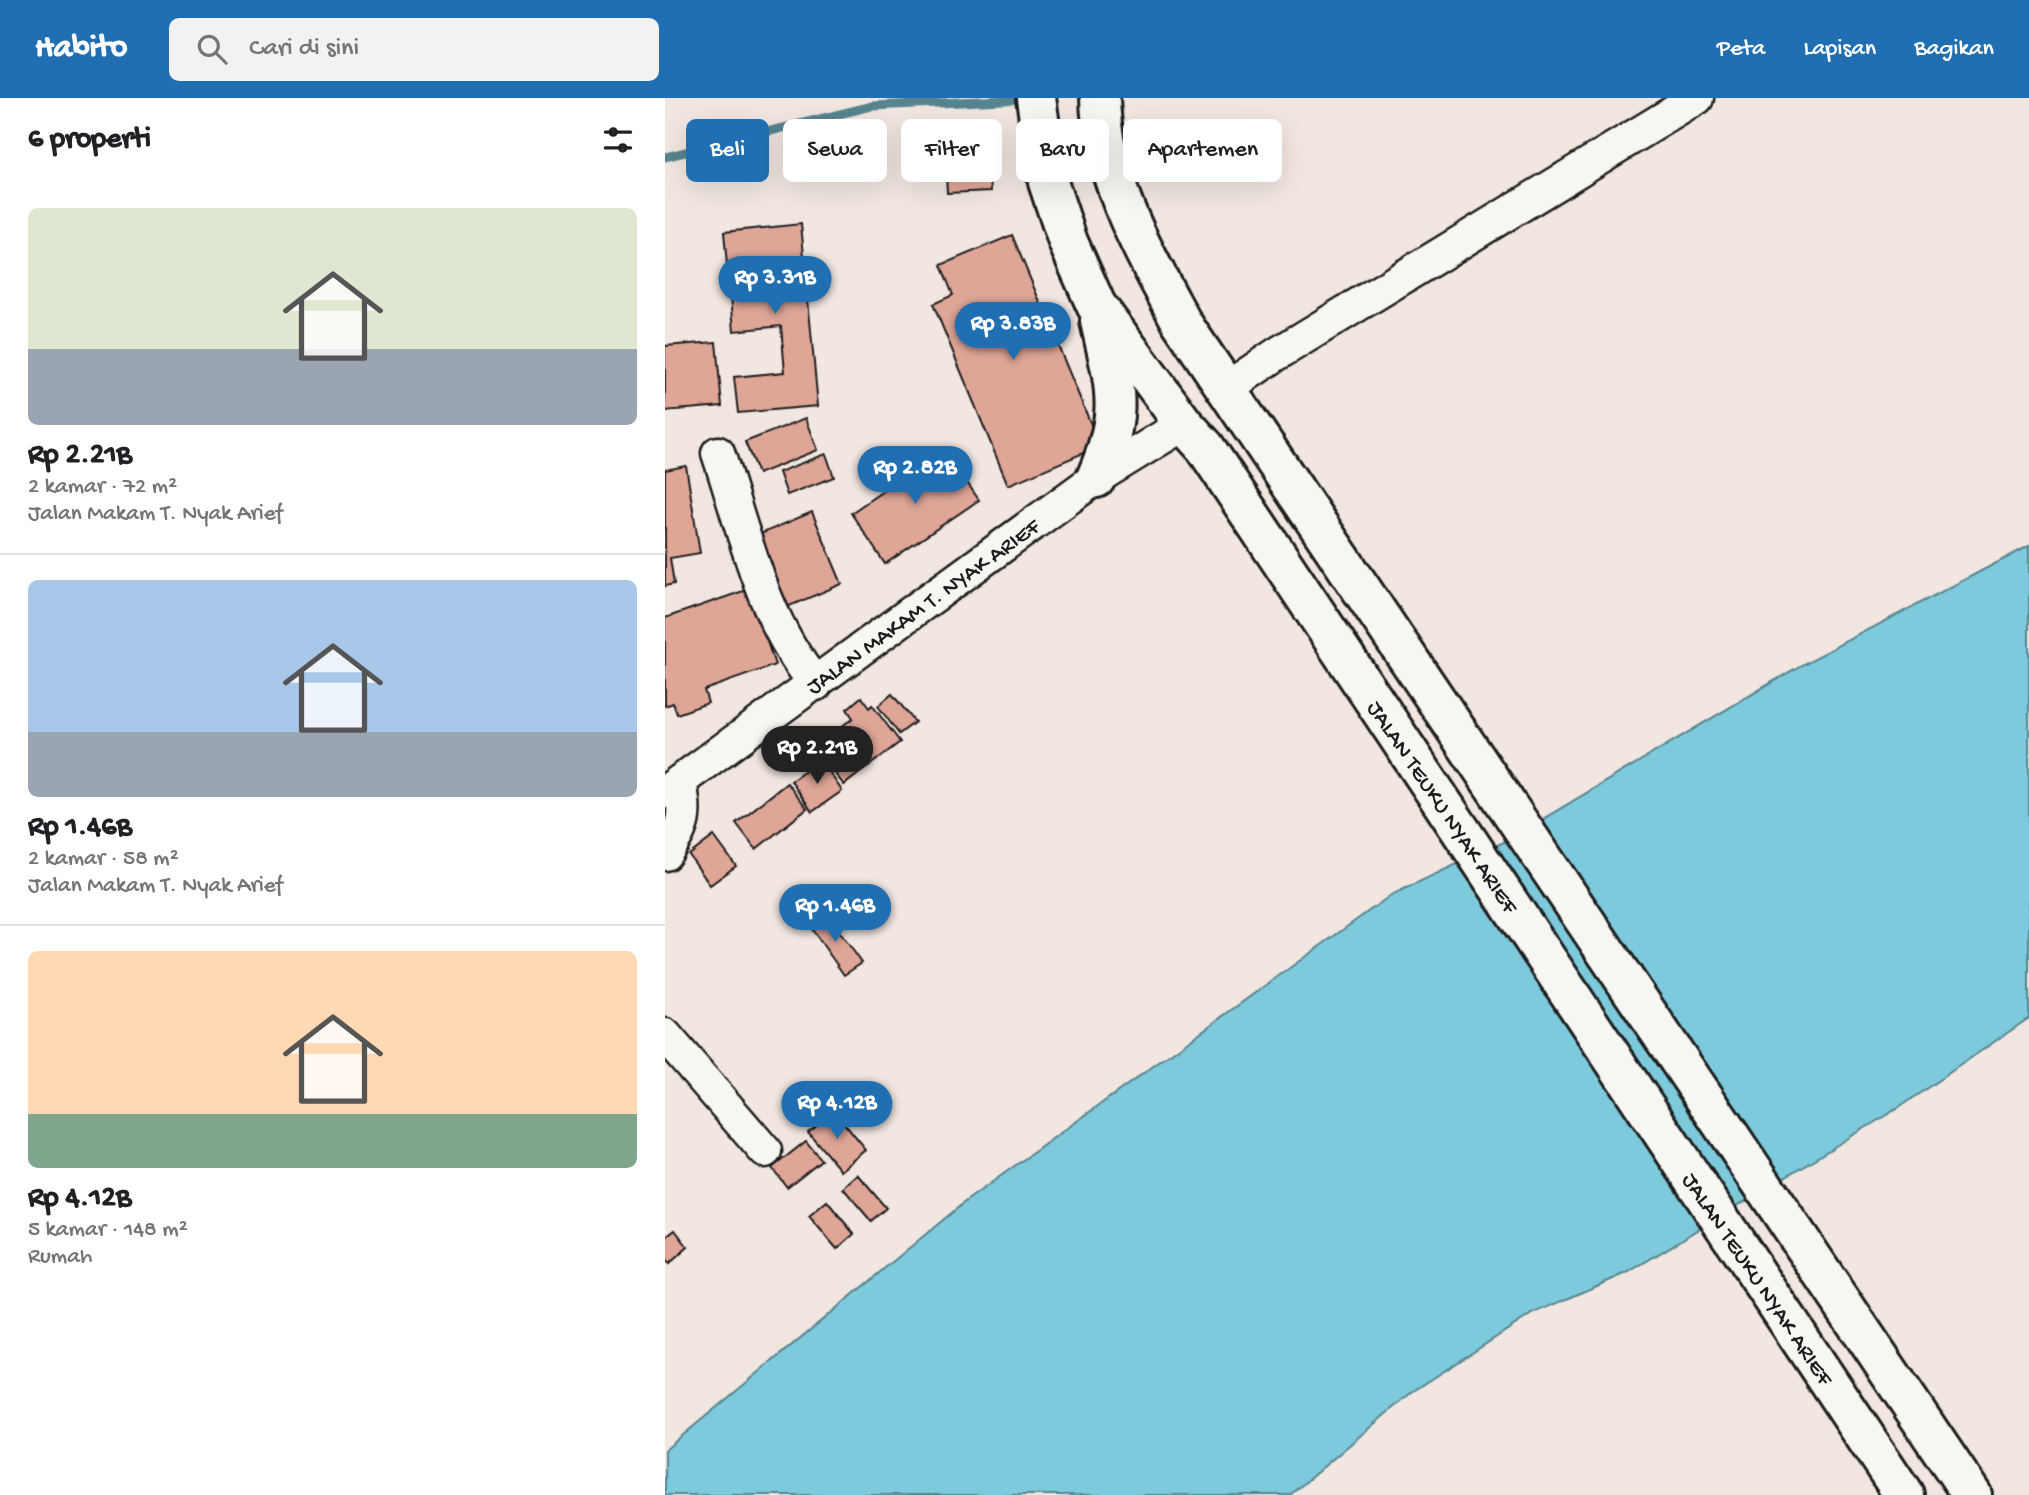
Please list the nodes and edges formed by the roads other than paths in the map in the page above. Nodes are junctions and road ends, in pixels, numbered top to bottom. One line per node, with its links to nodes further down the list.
1 (1036, 98): 4 (main road, JALAN TEUKU NYAK ARIEF)
2 (1100, 98): 5 (main road)
3 (1697, 98): 5 (street)
4 (1096, 305): 6 (main road, JALAN TEUKU NYAK ARIEF); 8 (main road)
5 (1224, 390): 15 (main road)
6 (1194, 436): 8 (street, JALAN MAKAM T. NYAK ARIEF); 14 (main road, JALAN TEUKU NYAK ARIEF)
7 (718, 453): 9 (street)
8 (1096, 478): 9 (street, JALAN MAKAM T. NYAK ARIEF)
9 (816, 684): 10 (street, JALAN MAKAM T. NYAK ARIEF)
10 (673, 787): 11 (street)
11 (665, 854)
12 (665, 1035): 13 (street)
13 (765, 1151)
14 (1895, 1482)
15 (1972, 1495)

